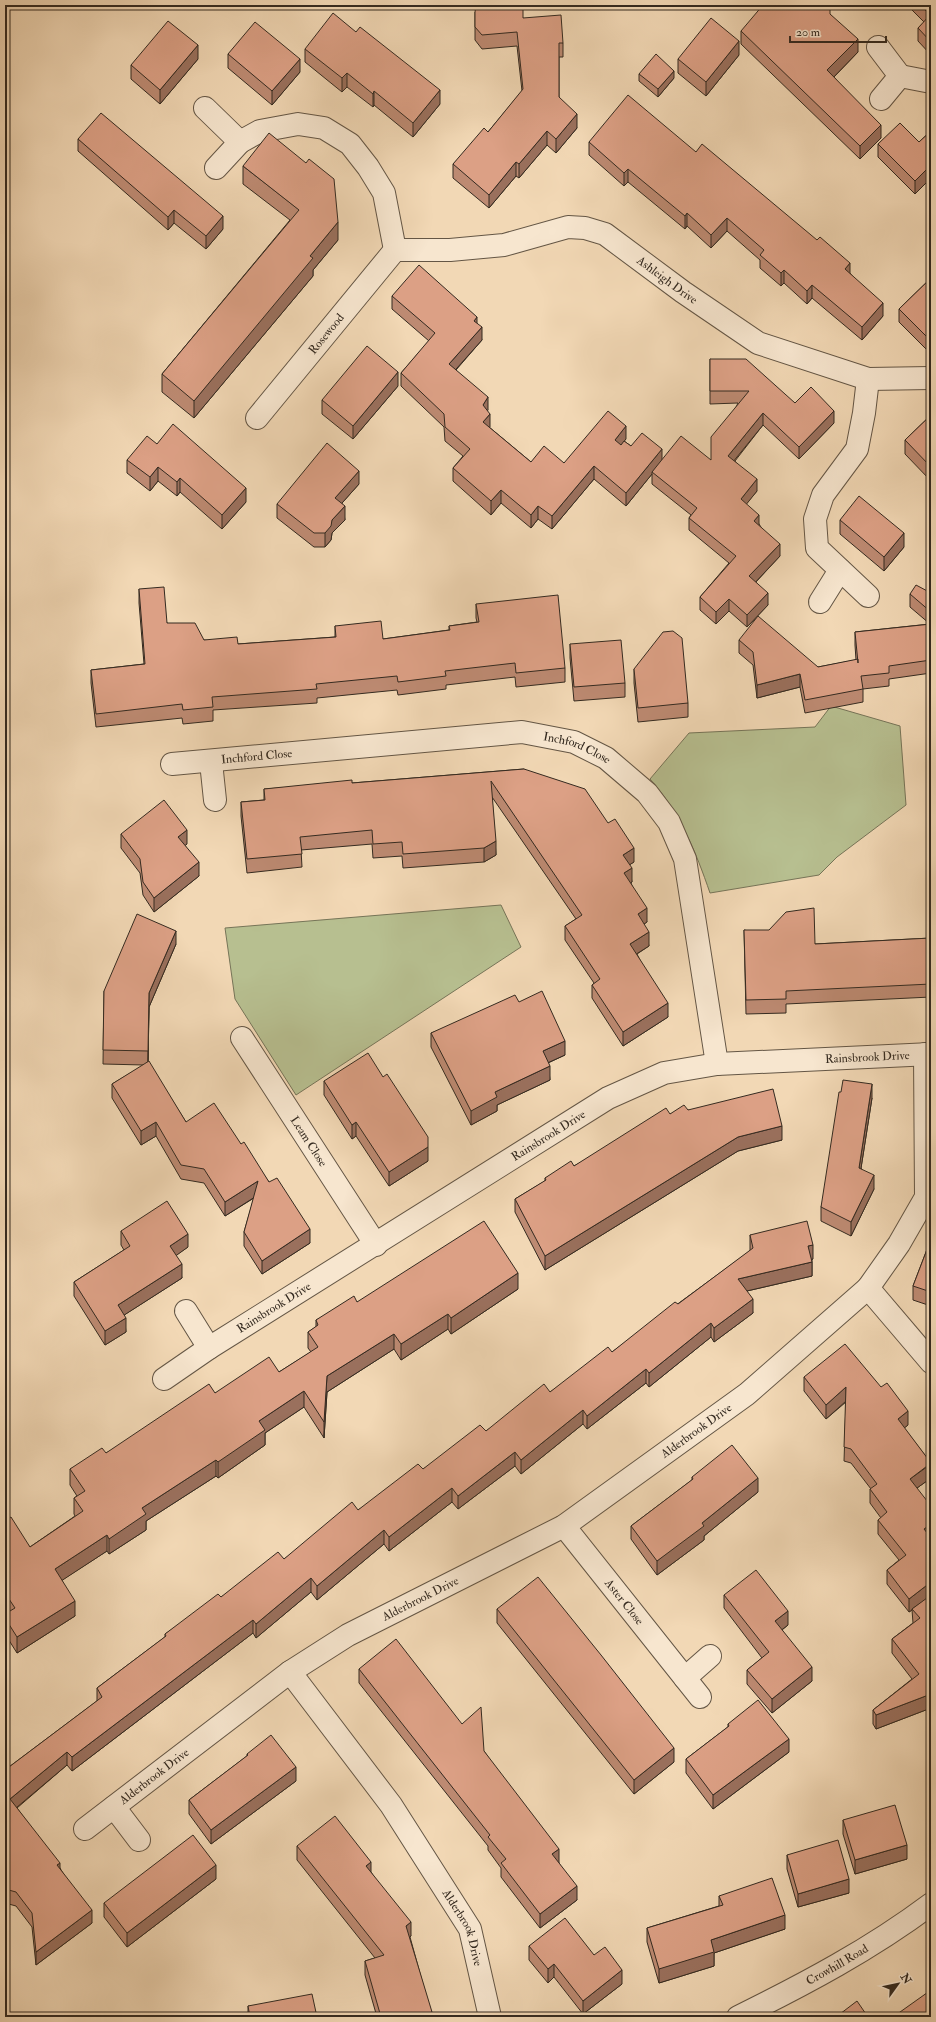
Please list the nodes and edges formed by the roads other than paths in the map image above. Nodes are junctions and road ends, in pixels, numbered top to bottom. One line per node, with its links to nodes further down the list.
1 (878, 47): 2 (street)
2 (900, 76): 3 (street); 4 (street)
3 (931, 82)
4 (881, 99)
5 (205, 108): 6 (street)
6 (240, 142): 7 (street); 8 (street)
7 (216, 168)
8 (396, 250): 10 (street, Ashleigh Drive); 11 (street, Rosewood)
9 (931, 378): 10 (street, Ashleigh Drive)
10 (868, 379): 12 (street)
11 (257, 418)
12 (840, 570): 13 (street); 14 (street)
13 (868, 596)
14 (820, 602)
15 (211, 762): 16 (street, Inchford Close); 17 (street, Inchford Close); 20 (street, Inchford Close)
16 (172, 764)
17 (215, 800)
18 (242, 1038): 21 (street, Leam Close)
19 (928, 1054): 20 (street, Rainsbrook Drive); 22 (street, Alderbrook Drive)
20 (717, 1064): 21 (street, Rainsbrook Drive)
21 (376, 1245): 24 (street, Rainsbrook Drive)
22 (868, 1288): 25 (street); 27 (street, Alderbrook Drive)
23 (186, 1311): 24 (street)
24 (209, 1348): 26 (street, Rainsbrook Drive)
25 (931, 1362)
26 (164, 1379)
27 (564, 1526): 29 (street, Alderbrook Drive); 30 (street, Aster Close)
28 (710, 1656): 30 (street)
29 (290, 1672): 32 (street, Alderbrook Drive); 36 (street, Alderbrook Drive)
30 (685, 1678): 31 (street, Aster Close)
31 (700, 1697)
32 (114, 1807): 33 (street, Alderbrook Drive); 34 (street, Alderbrook Drive)
33 (85, 1829)
34 (139, 1840)
35 (931, 1904): 37 (street, Crowhill Road)
36 (490, 2017)
37 (738, 2017)

